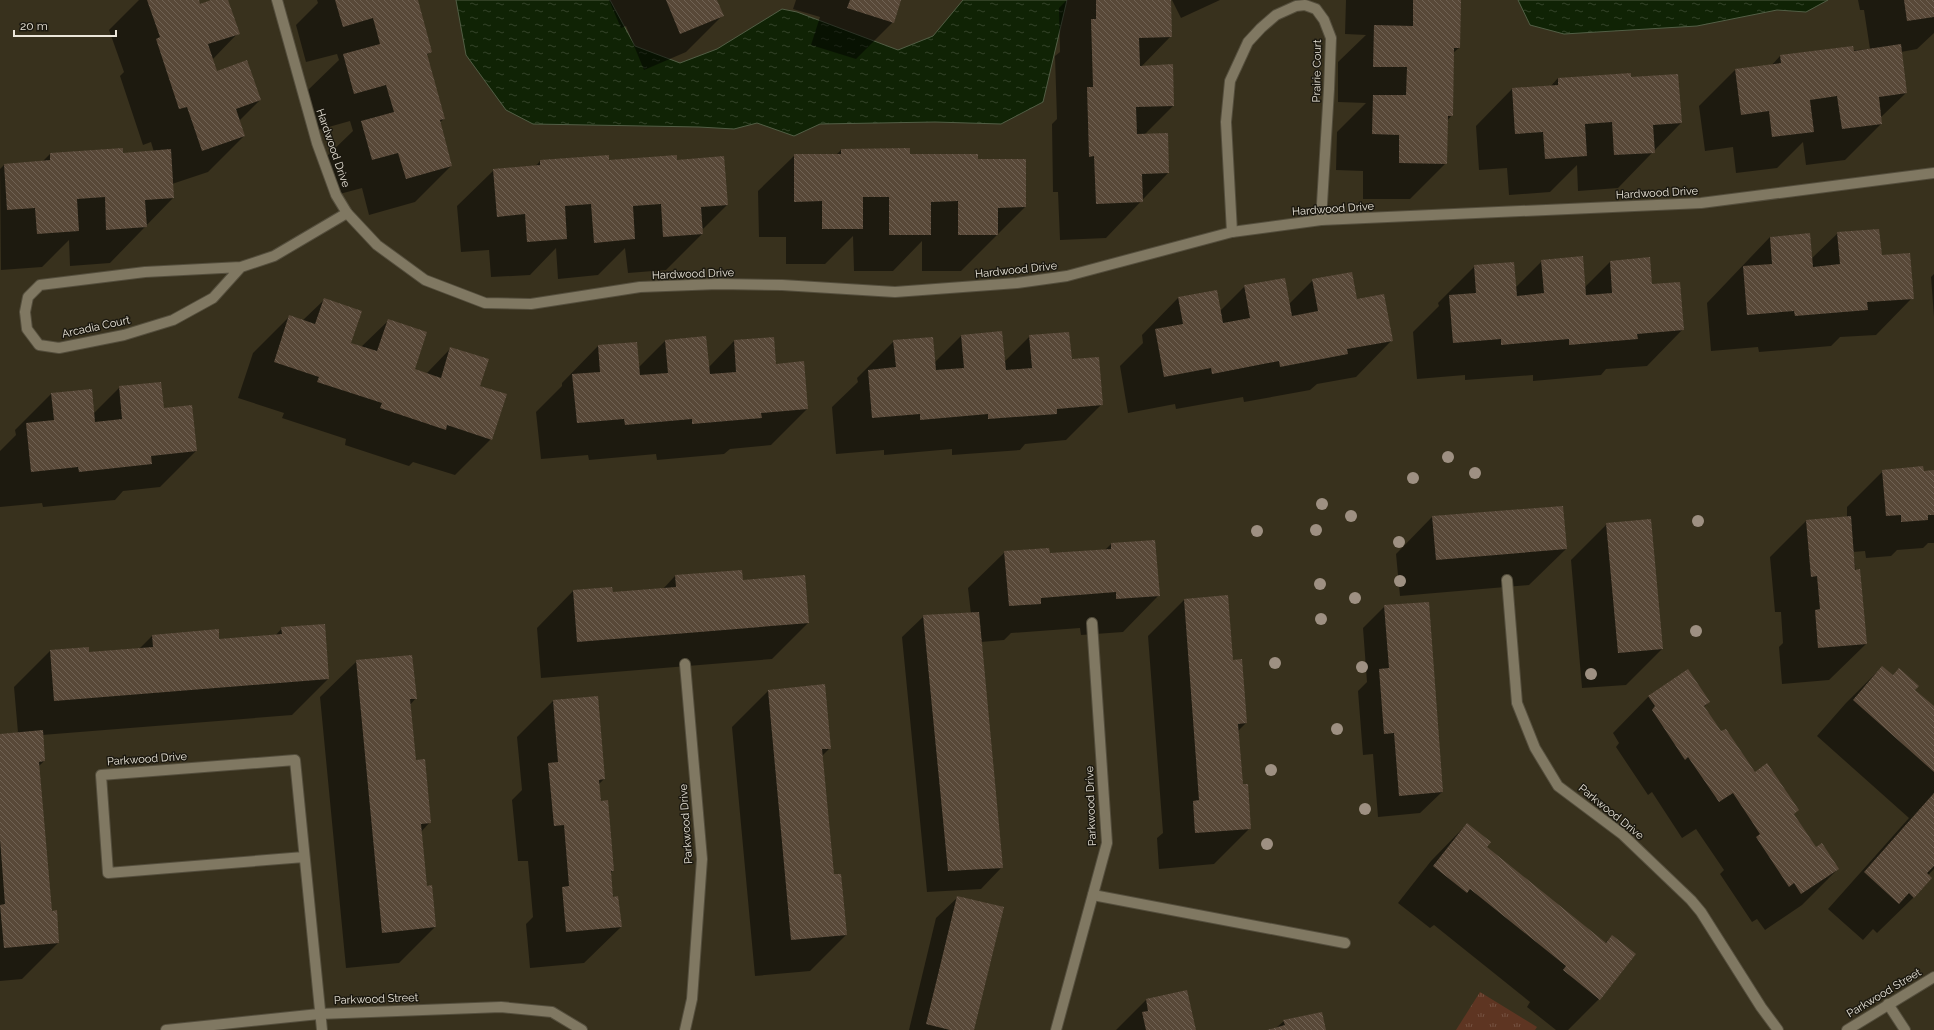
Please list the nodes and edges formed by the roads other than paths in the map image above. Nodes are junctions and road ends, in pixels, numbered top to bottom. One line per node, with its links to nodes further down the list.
1 (277, 0): 3 (street, Hardwood Drive)
2 (1934, 173): 4 (street, Hardwood Drive)
3 (347, 213): 5 (street, Hardwood Drive); 6 (street, Arcadia Court)
4 (1321, 220): 5 (street, Hardwood Drive); 5 (street, Prairie Court)
5 (1232, 232)
6 (241, 268): 6 (street, Arcadia Court)
7 (1507, 580): 21 (street, Parkwood Drive)
8 (1092, 623): 11 (street, Parkwood Drive)
9 (685, 664): 19 (street, Parkwood Drive)
10 (304, 857): 10 (street, Parkwood Drive); 15 (street, Parkwood Drive)
11 (1093, 895): 12 (street); 20 (street, Parkwood Drive)
12 (1345, 942)
13 (1934, 977): 14 (street, Parkwood Street)
14 (1888, 1004): 22 (street, Parkwood Street); 23 (street)
15 (319, 1014): 16 (street, Parkwood Street); 17 (street, Parkwood Drive); 18 (street, Parkwood Street)
16 (166, 1030)
17 (322, 1030)
18 (582, 1030)
19 (685, 1030)
20 (1056, 1030)
21 (1778, 1030)
22 (1847, 1030)
23 (1905, 1030)

